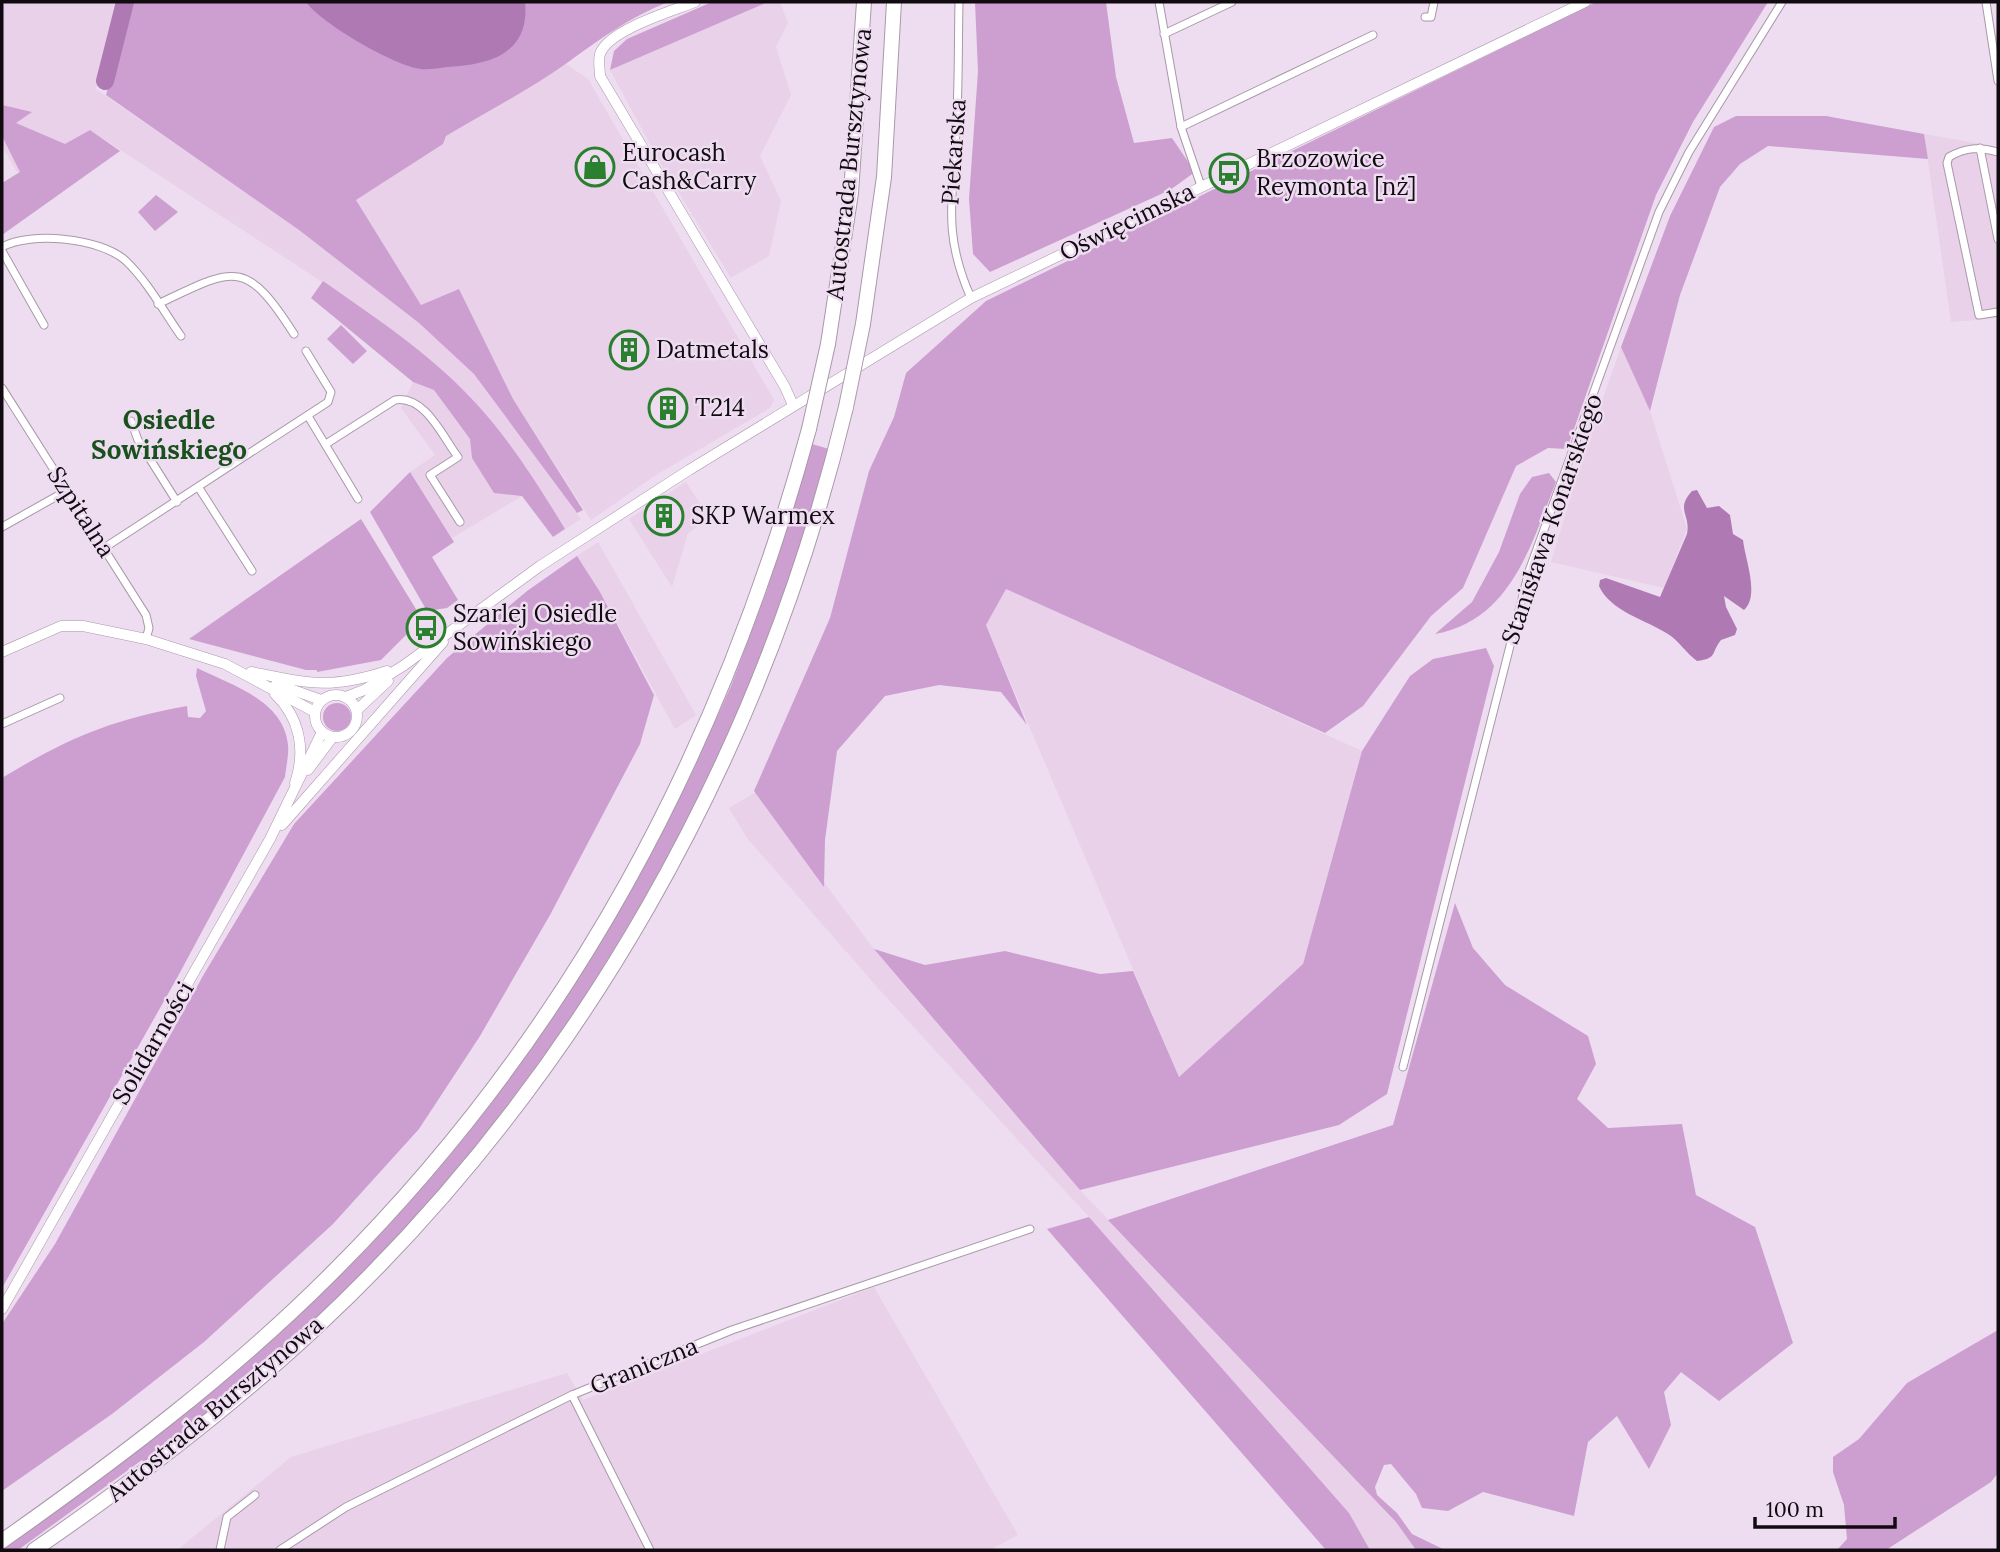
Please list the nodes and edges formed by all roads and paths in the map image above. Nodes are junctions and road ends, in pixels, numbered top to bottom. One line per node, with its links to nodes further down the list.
1 (695, 2): 31 (street)
2 (864, 2): 64 (highway, Autostrada Bursztynowa, bridge)
3 (894, 2): 65 (highway, Autostrada Bursztynowa, bridge)
4 (959, 2): 23 (street, Piekarska)
5 (1159, 2): 12 (street)
6 (1232, 2): 12 (street)
7 (1434, 2): 11 (street)
8 (1585, 2): 18 (street, Oświęcimska)
9 (1782, 2): 59 (street, Stanisława Konarskiego)
10 (1986, 2): 14 (street)
11 (1425, 17)
12 (1164, 34): 15 (street)
13 (1373, 35): 15 (street)
14 (1998, 81)
15 (1181, 127): 18 (street)
16 (1980, 148): 17 (street); 20 (street); 25 (street)
17 (1998, 152)
18 (1201, 186): 23 (street, Oświęcimska)
19 (1998, 190): 20 (street)
20 (1989, 192): 21 (street)
21 (1998, 239)
22 (2, 249): 24 (street); 26 (street)
23 (971, 298): 31 (street, Oświęcimska)
24 (158, 304): 27 (street); 28 (street)
25 (1998, 312)
26 (44, 324)
27 (294, 334)
28 (181, 336)
29 (306, 351): 32 (street)
30 (3, 392): 36 (street, Szpitalna)
31 (793, 405): 43 (street, Oświęcimska)
32 (308, 416): 34 (street); 35 (street)
33 (131, 421): 38 (street)
34 (326, 444): 37 (street); 39 (street)
35 (199, 488): 38 (street); 42 (street)
36 (66, 491): 40 (street); 41 (street, Szpitalna)
37 (358, 499)
38 (177, 502): 41 (street)
39 (460, 522)
40 (2, 527)
41 (104, 548): 44 (street, Szpitalna)
42 (252, 571)
43 (458, 626): 46 (street); 58 (street)
44 (146, 639): 45 (street); 47 (street)
45 (2, 652)
46 (403, 666): 47 (street); 48 (street); 51 (street)
47 (240, 670): 50 (street); 52 (street); 57 (street)
48 (346, 697): 50 (street); 51 (street)
49 (60, 698): 53 (street)
50 (321, 700): 52 (street)
51 (357, 710): 55 (street)
52 (315, 712): 54 (street)
53 (2, 723)
54 (322, 732): 55 (street); 56 (street, Solidarności)
55 (332, 737): 56 (street, Solidarności)
56 (303, 776): 57 (street, Solidarności)
57 (283, 815): 58 (street, Solidarności)
58 (270, 839): 61 (street, Solidarności)
59 (1402, 1067)
60 (1030, 1229): 62 (street, Graniczna)
61 (2, 1309)
62 (572, 1395): 67 (street, Graniczna); 68 (street)
63 (255, 1495): 66 (street)
64 (2, 1541)
65 (34, 1550)
66 (220, 1550)
67 (279, 1550)
68 (650, 1550)

